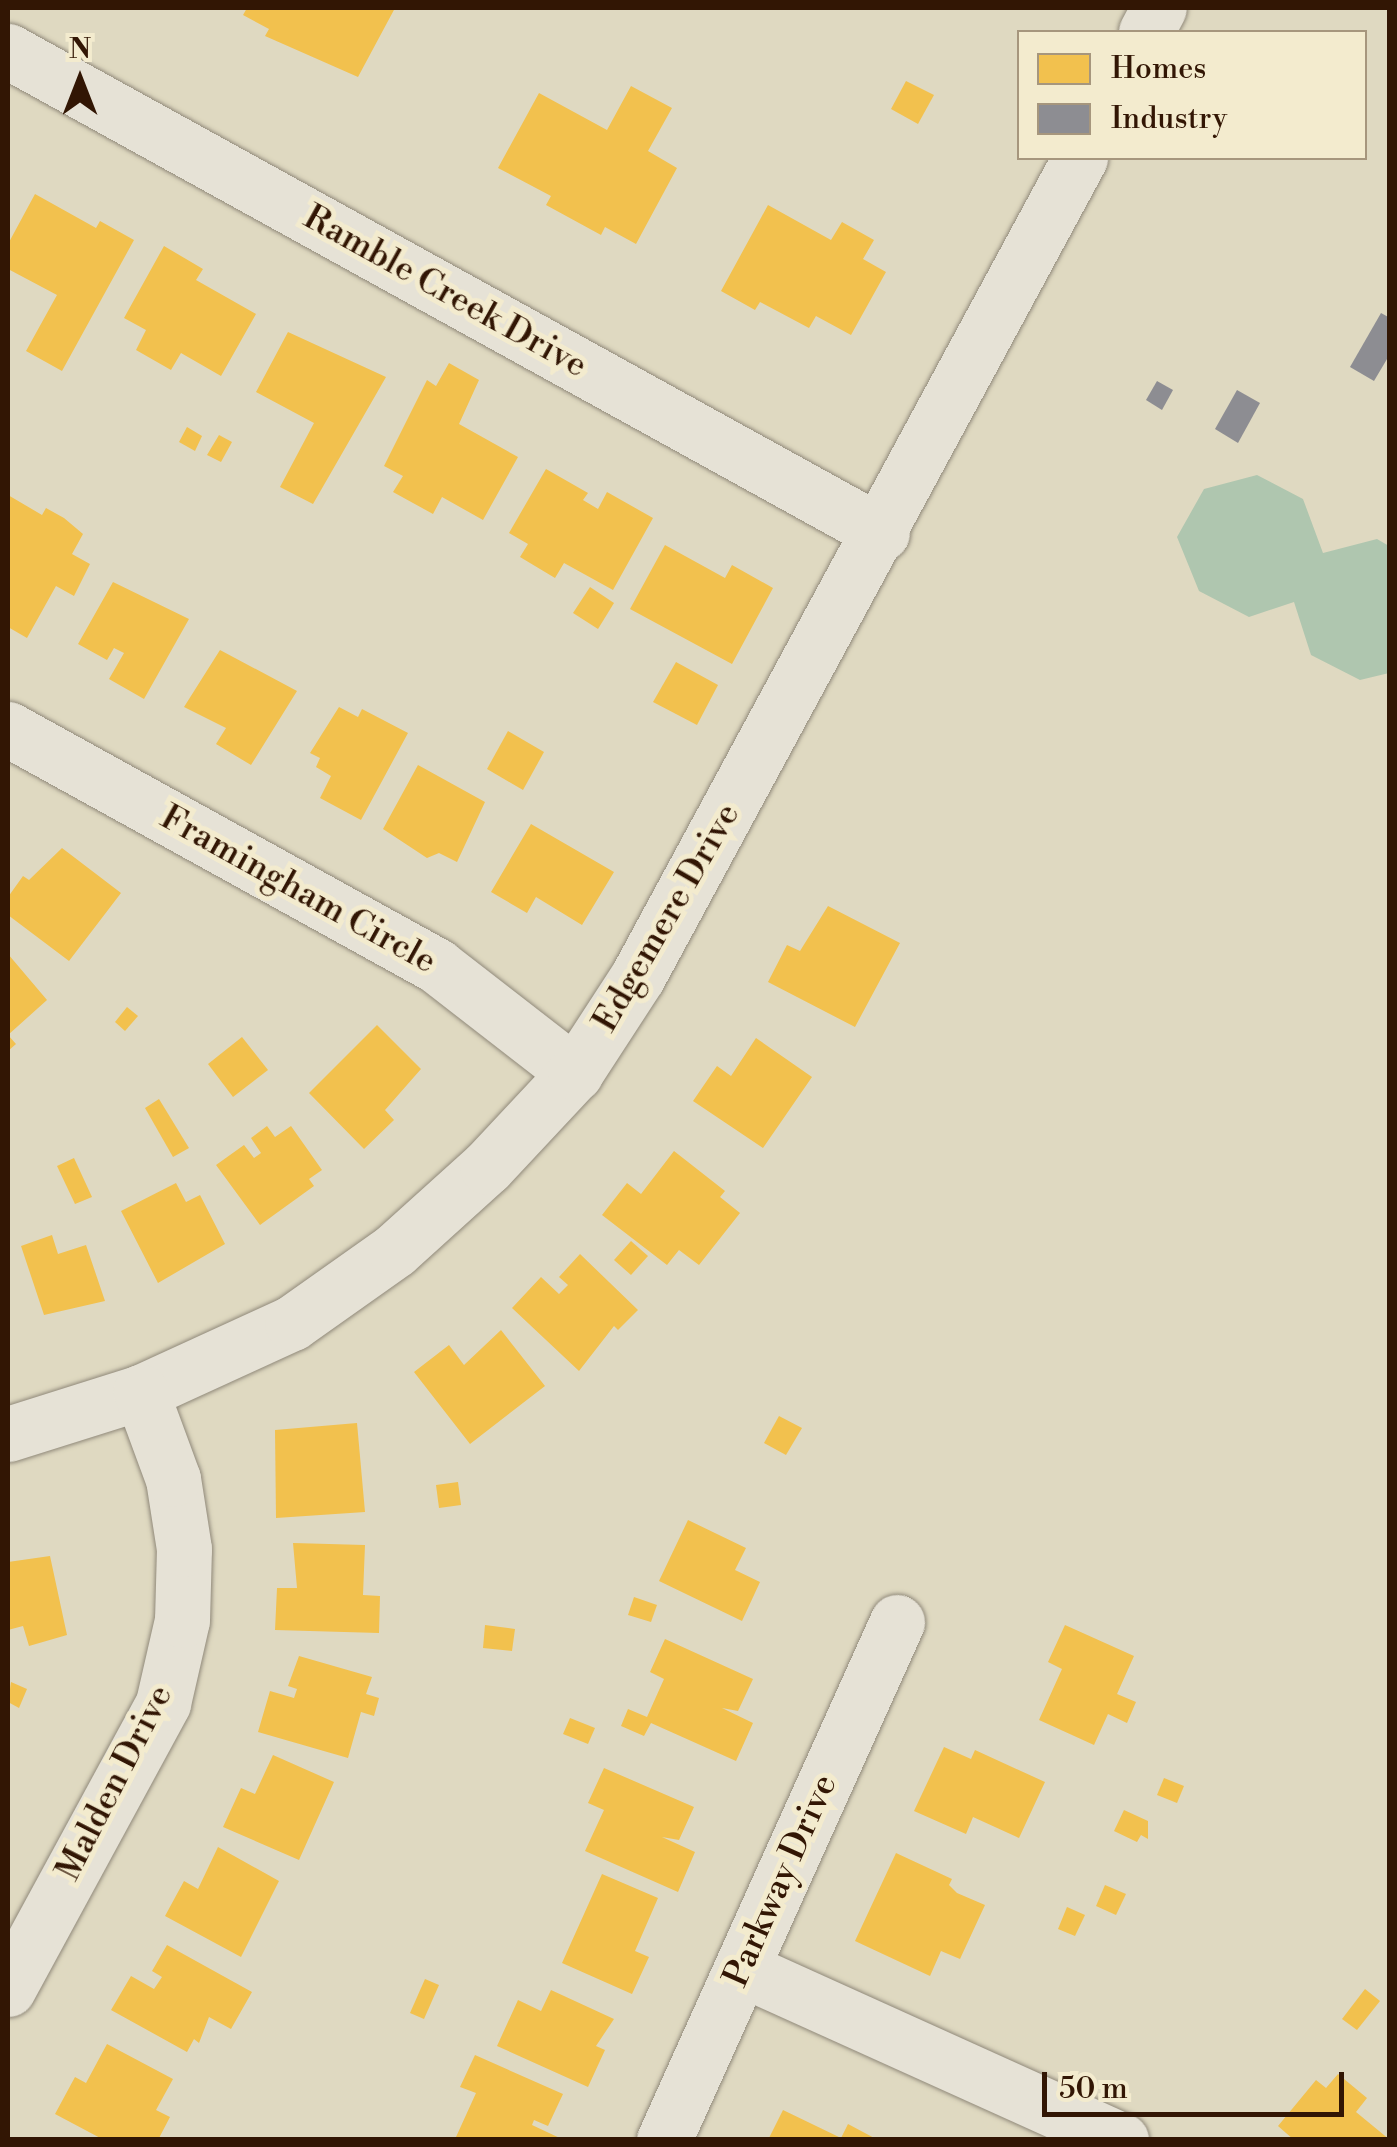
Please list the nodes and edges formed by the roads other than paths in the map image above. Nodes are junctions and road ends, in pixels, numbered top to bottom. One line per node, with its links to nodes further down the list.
1 (1160, 8): 2 (street)
2 (1147, 30)
3 (8, 51): 5 (street, Ramble Creek Drive)
4 (1079, 160): 5 (street, Edgemere Drive)
5 (882, 533): 7 (street, Edgemere Drive)
6 (8, 729): 7 (street, Framingham Circle)
7 (575, 1072): 8 (street, Edgemere Drive)
8 (141, 1392): 9 (street, Edgemere Drive); 12 (street, Malden Drive)
9 (8, 1434)
10 (897, 1622): 11 (street, Parkway Drive)
11 (742, 1969): 13 (street, Parkway Drive); 14 (street)
12 (8, 1990)
13 (664, 2140)
14 (1122, 2140)

